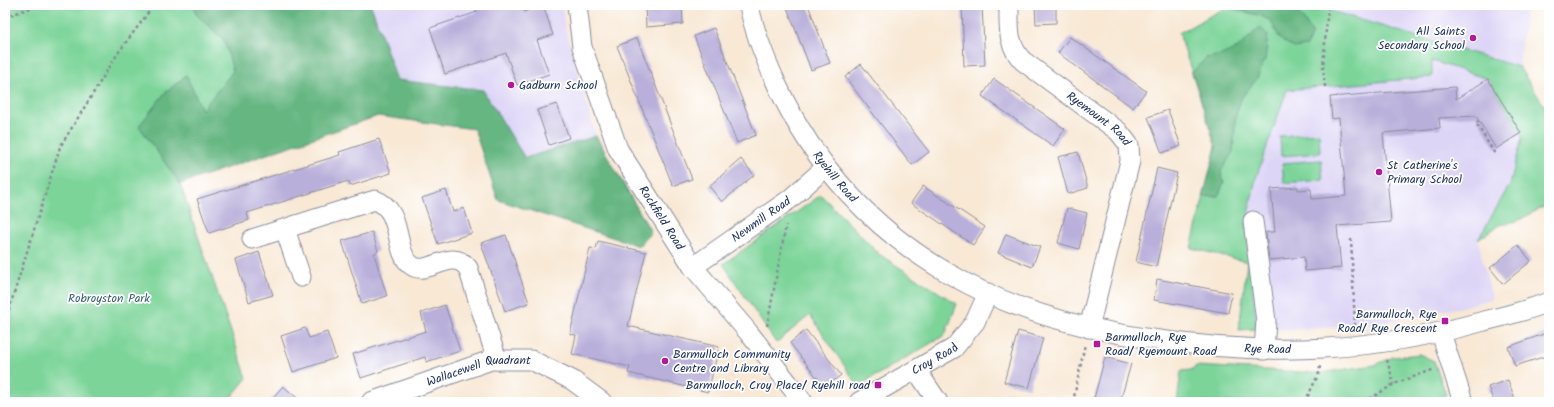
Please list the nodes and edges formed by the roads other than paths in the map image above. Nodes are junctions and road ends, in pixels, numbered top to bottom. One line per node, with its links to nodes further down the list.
1 (577, 5): 8 (street, Rockfield Road)
2 (749, 5): 4 (street, Ryehill Road)
3 (1009, 5): 12 (street, Ryemount Road)
4 (826, 167): 8 (street, Newmill Road); 10 (street, Ryehill Road)
5 (1253, 221): 14 (street)
6 (285, 228): 7 (street); 9 (street); 15 (street)
7 (252, 239)
8 (693, 267): 19 (street, Rockfield Road)
9 (301, 277)
10 (988, 293): 12 (street, Rye Road); 16 (street, Croy Road)
11 (1549, 302): 13 (street, Rye Road)
12 (1089, 328): 14 (street, Rye Road)
13 (1441, 333): 14 (street, Rye Road); 22 (street)
14 (1264, 350)
15 (498, 360): 17 (street, Wallacewell Quadrant); 18 (street, Wallacewell Quadrant)
16 (917, 371): 20 (street, Croy Road); 21 (street)
17 (371, 402)
18 (602, 402)
19 (803, 402)
20 (859, 402)
21 (938, 402)
22 (1463, 402)

